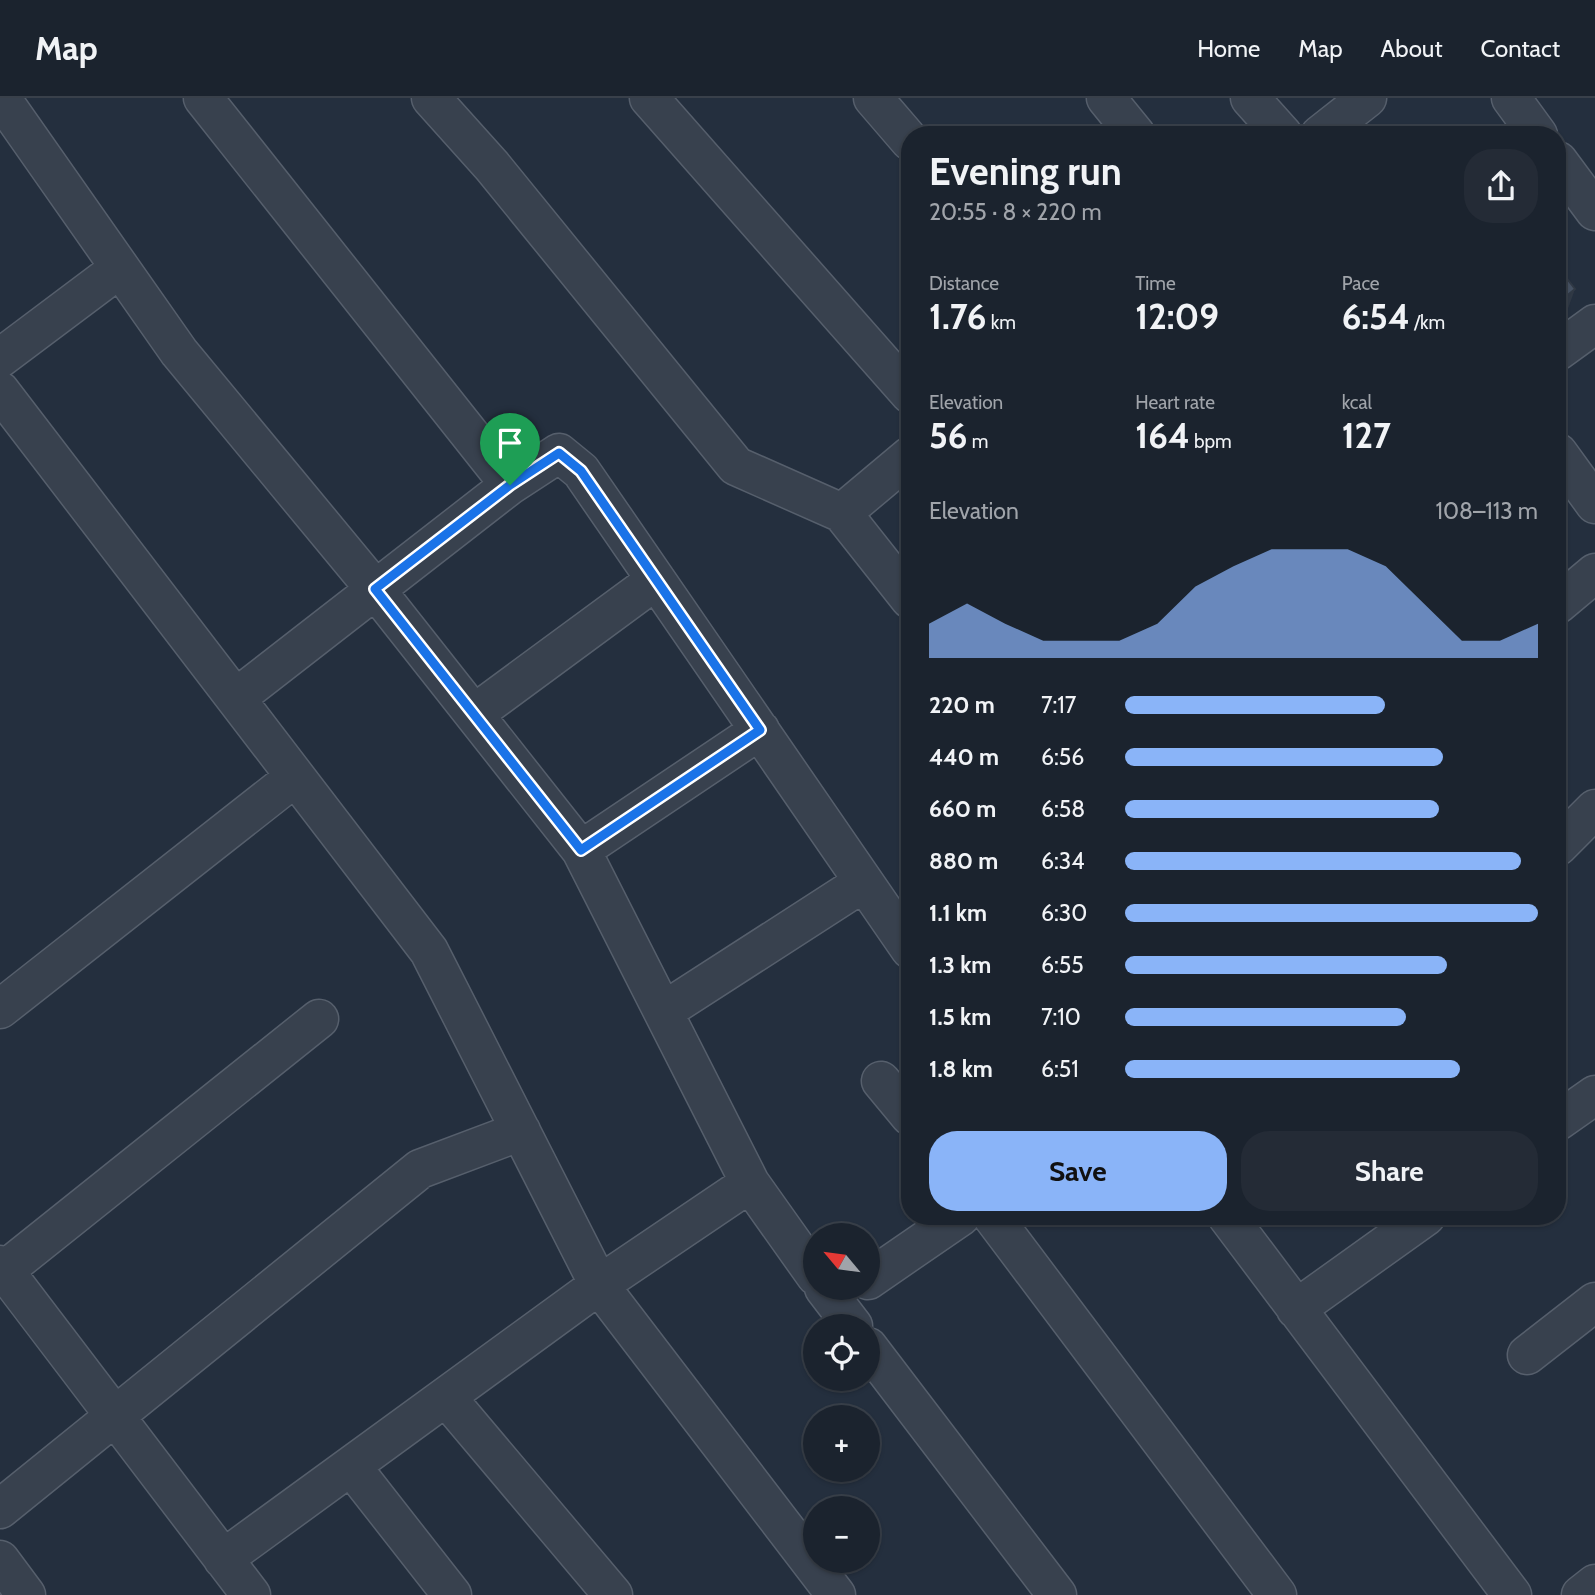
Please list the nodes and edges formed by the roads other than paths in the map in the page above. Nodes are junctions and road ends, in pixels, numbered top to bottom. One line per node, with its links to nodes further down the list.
1 (1, 98): 17 (street)
2 (203, 98): 25 (street)
3 (431, 98): 27 (street)
4 (649, 98): 21 (street)
5 (873, 98): 14 (street)
6 (1105, 98): 10 (street)
7 (1250, 98): 11 (street)
8 (1367, 98): 12 (street)
9 (1511, 98): 13 (street)
10 (1128, 126)
11 (1275, 126)
12 (1332, 126)
13 (1531, 126)
14 (901, 131)
15 (1566, 172): 16 (street)
16 (1595, 211)
17 (120, 268): 20 (street); 31 (street)
18 (1595, 324): 19 (street)
19 (1566, 345)
20 (0, 358)
21 (901, 384)
22 (0, 391): 33 (street)
23 (901, 464): 27 (street)
24 (1566, 464): 26 (street)
25 (510, 485): 29 (street); 31 (street)
26 (1595, 504)
27 (842, 513): 30 (street)
28 (1595, 573): 32 (street)
29 (656, 580): 34 (street); 35 (street)
30 (901, 588)
31 (375, 589): 33 (street); 34 (street)
32 (1566, 597)
33 (236, 698): 36 (street)
34 (474, 714): 39 (street)
35 (760, 730): 39 (street); 40 (street)
36 (295, 777): 42 (street); 49 (street)
37 (1595, 809): 38 (street)
38 (1566, 838)
39 (581, 850): 43 (street)
40 (864, 882): 41 (street); 43 (street)
41 (901, 936)
42 (0, 1009)
43 (664, 1011): 50 (street)
44 (319, 1020): 56 (street)
45 (881, 1081): 47 (street)
46 (1595, 1094): 48 (street)
47 (901, 1104)
48 (1566, 1115)
49 (521, 1131): 58 (street); 64 (street)
50 (750, 1183): 55 (street); 58 (street)
51 (948, 1225): 57 (street)
52 (999, 1225): 76 (street)
53 (1234, 1225): 60 (street)
54 (1413, 1225): 60 (street)
55 (803, 1252)
56 (1, 1270): 64 (street)
57 (880, 1272)
58 (599, 1285): 63 (street); 74 (street)
59 (1595, 1302): 61 (street)
60 (1296, 1309): 77 (street)
61 (1527, 1355)
62 (880, 1363): 75 (street)
63 (446, 1397): 65 (street); 73 (street)
64 (115, 1416): 66 (street); 67 (street)
65 (351, 1466): 67 (street); 72 (street)
66 (0, 1509)
67 (223, 1559): 71 (street)
68 (0, 1560): 70 (street)
69 (1595, 1584): 78 (street)
70 (26, 1595)
71 (251, 1595)
72 (452, 1595)
73 (613, 1595)
74 (836, 1595)
75 (1057, 1595)
76 (1277, 1595)
77 (1512, 1595)
78 (1581, 1595)

